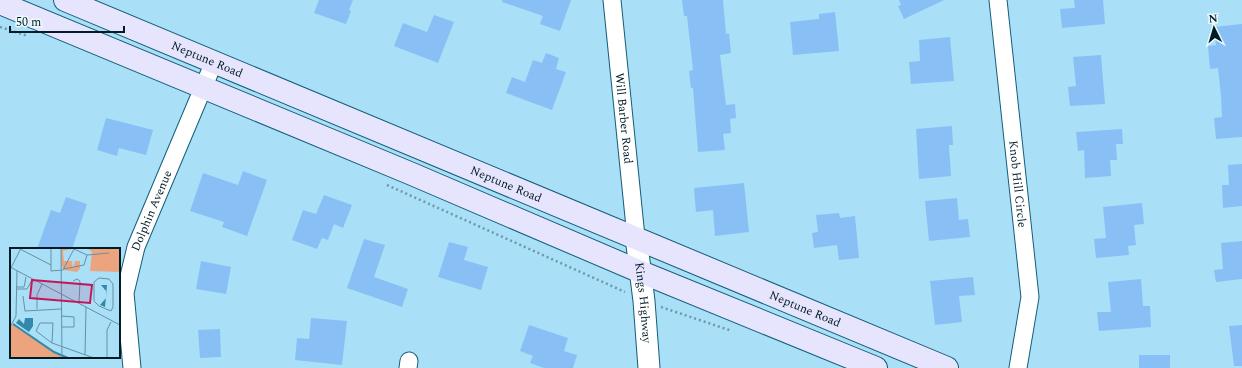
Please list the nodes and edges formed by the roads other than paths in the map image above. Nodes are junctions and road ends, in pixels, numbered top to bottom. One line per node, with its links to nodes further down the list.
1 (65, 0): 5 (main road, Neptune Road)
2 (612, 0): 7 (street, Will Barber Road)
3 (998, 0): 13 (street, Knob Hill Circle)
4 (0, 4): 6 (main road)
5 (214, 62): 6 (street, Dolphin Avenue); 7 (main road, Neptune Road)
6 (204, 89): 8 (main road); 9 (street, Dolphin Avenue)
7 (636, 237): 8 (street, Kings Highway); 12 (main road, Neptune Road)
8 (640, 272): 10 (street, Kings Highway); 11 (main road)
9 (132, 368)
10 (649, 368)
11 (876, 368)
12 (947, 368)
13 (1018, 368)

